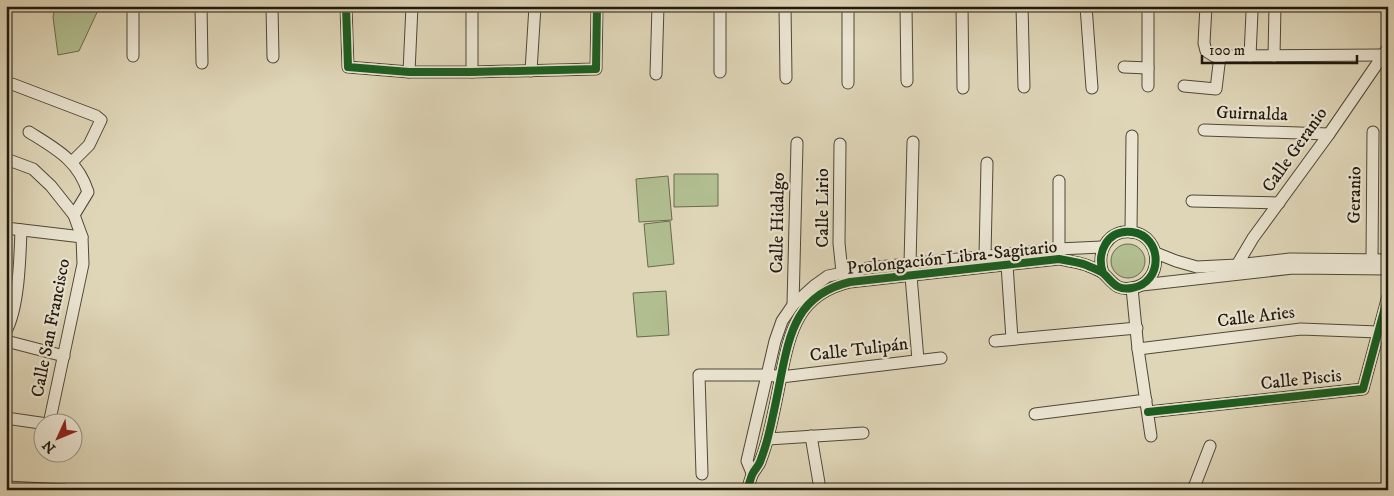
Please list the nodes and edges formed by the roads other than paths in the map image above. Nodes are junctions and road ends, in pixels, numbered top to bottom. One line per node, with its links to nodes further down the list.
1 (133, 6): 22 (street)
2 (201, 6): 27 (street)
3 (272, 6): 26 (street)
4 (346, 6): 31 (street)
5 (412, 6): 31 (street)
6 (472, 6): 32 (street)
7 (535, 6): 30 (street)
8 (598, 6): 30 (street)
9 (658, 6): 34 (street)
10 (720, 6): 33 (street)
11 (785, 6): 35 (street)
12 (848, 6): 37 (street)
13 (906, 6): 36 (street)
14 (962, 6): 42 (street)
15 (1022, 6): 39 (street)
16 (1086, 6): 43 (street)
17 (1148, 6): 29 (street)
18 (1206, 6): 23 (street)
19 (1275, 6): 25 (street)
20 (1252, 12): 24 (street)
21 (1385, 52): 25 (street); 47 (street, Calle Geranio)
22 (133, 56)
23 (1220, 56): 24 (street); 41 (street)
24 (1250, 56): 25 (street)
25 (1274, 56)
26 (273, 57)
27 (202, 63)
28 (1124, 67): 29 (street)
29 (1148, 68): 40 (street)
30 (531, 71): 32 (street)
31 (409, 72): 32 (street)
32 (472, 72)
33 (720, 72)
34 (656, 74)
35 (786, 78)
36 (907, 81)
37 (848, 83)
38 (6, 84): 53 (street)
39 (1024, 86)
40 (1148, 86)
41 (1184, 86)
42 (963, 88)
43 (1092, 88)
44 (1204, 130): 47 (street, Guirnalda)
45 (29, 132): 53 (street)
46 (1373, 132): 67 (street, Geranio)
47 (1329, 134): 57 (street, Calle Geranio)
48 (1132, 136): 61 (street)
49 (913, 142): 69 (street)
50 (797, 143): 78 (street, Calle Hidalgo)
51 (840, 144): 73 (street, Calle Lirio)
52 (6, 160): 58 (street, Calle San Francisco)
53 (72, 162): 58 (street)
54 (987, 163): 66 (street)
55 (1059, 181): 65 (street)
56 (1192, 201): 57 (street)
57 (1279, 203): 71 (street, Calle Geranio)
58 (74, 215): 62 (street, Calle San Francisco)
59 (6, 228): 60 (street, Calle San Francisco)
60 (21, 230): 62 (street, Calle San Francisco); 80 (street)
61 (1131, 232): 63 (street); 64 (street)
62 (82, 238): 86 (street, Calle San Francisco)
63 (1102, 247): 65 (street, Prolongación Libra-Sagitario); 74 (street)
64 (1156, 253): 71 (street); 76 (street)
65 (1059, 254): 66 (street, Prolongación Libra-Sagitario); 70 (street, Prolongación Libra-Sagitario); 74 (street, Prolongación Libra-Sagitario)
66 (985, 256): 69 (street, Prolongación Libra-Sagitario)
67 (1372, 260): 68 (street); 71 (street)
68 (1388, 260)
69 (910, 264): 73 (street, Prolongación Libra-Sagitario); 75 (street)
70 (1007, 265): 75 (street, Prolongación Libra-Sagitario); 82 (street)
71 (1235, 269): 72 (street); 76 (street)
72 (1388, 269)
73 (842, 272): 78 (street, Prolongación Libra-Sagitario)
74 (1103, 273): 76 (street)
75 (911, 276): 88 (street); 90 (street, Prolongación Libra-Sagitario)
76 (1137, 287): 79 (street)
77 (1388, 296): 81 (street, Calle Piscis)
78 (793, 305): 89 (street, Prolongación Libra-Sagitario)
79 (1137, 328): 82 (street); 85 (street)
80 (6, 331)
81 (1378, 332): 85 (street, Calle Aries); 91 (street, Calle Piscis)
82 (1012, 339): 84 (street)
83 (6, 341): 86 (street)
84 (995, 341)
85 (1138, 349): 91 (street)
86 (64, 356): 92 (street, Calle San Francisco)
87 (941, 358): 88 (street, Calle Tulipán)
88 (918, 360): 90 (street, Calle Tulipán)
89 (768, 375): 90 (street, Calle Tulipán); 101 (street, Calle Tulipán); 102 (street, Prolongación Libra-Sagitario)
90 (781, 377): 99 (street, Prolongación Libra-Sagitario)
91 (1147, 406): 93 (street); 98 (street)
92 (50, 414)
93 (1034, 414)
94 (6, 418): 95 (street)
95 (32, 422)
96 (863, 433): 97 (street)
97 (811, 436): 99 (street); 103 (street)
98 (1151, 436)
99 (768, 439): 102 (street, Prolongación Libra-Sagitario)
100 (1210, 446): 108 (street)
101 (702, 474)
102 (752, 474): 107 (street)
103 (819, 483)
104 (6, 487): 105 (street)
105 (24, 489): 106 (street)
106 (64, 490)
107 (747, 490)
108 (1193, 490)

